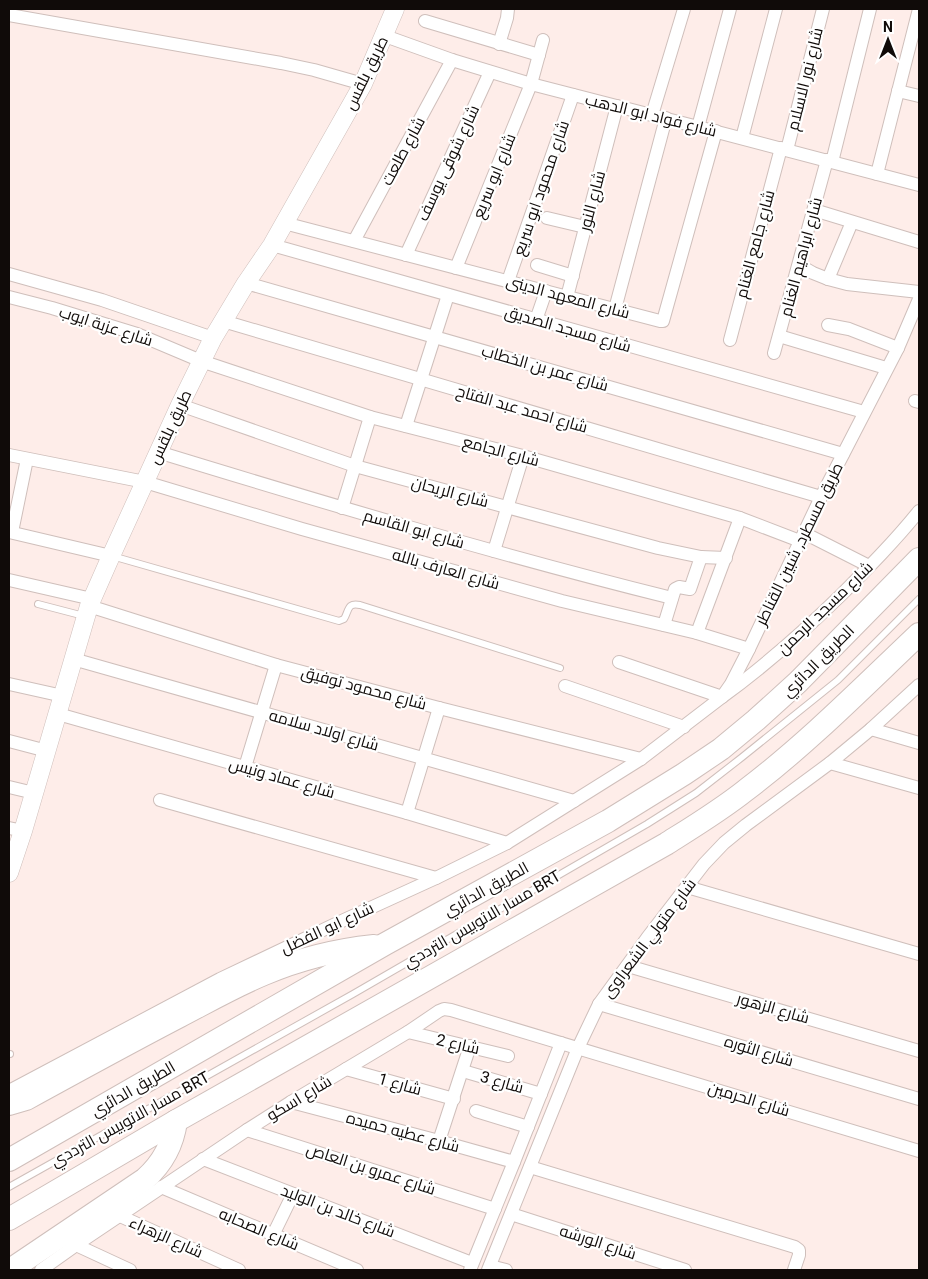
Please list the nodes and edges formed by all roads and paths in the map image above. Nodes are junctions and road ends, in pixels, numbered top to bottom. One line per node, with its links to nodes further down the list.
1 (395, 9): 11 (main road, طريق بلقس)
2 (508, 9): 13 (street)
3 (684, 9): 24 (street)
4 (730, 9): 26 (street)
5 (776, 9): 28 (street)
6 (823, 9): 29 (street, شارع نور الاسلام)
7 (870, 9): 30 (street, شارع ابراهيم الغنام)
8 (919, 9): 14 (street)
9 (9, 15): 18 (street)
10 (425, 21): 13 (street)
11 (385, 36): 16 (street, شارع فواد ابو الدهب); 18 (main road, طريق بلقس)
12 (543, 40): 15 (street, شارع ابو سريع)
13 (499, 44): 15 (street)
14 (914, 49): 20 (street)
15 (539, 55): 19 (street, شارع ابو سريع)
16 (452, 60): 17 (street, شارع فواد ابو الدهب); 38 (street, شارع طلعت)
17 (490, 72): 19 (street, شارع فواد ابو الدهب); 41 (street, شارع شوقى يوسف)
18 (363, 84): 36 (main road, طريق بلقس)
19 (532, 84): 21 (street, شارع فواد ابو الدهب); 44 (street, شارع ابو سريع)
20 (898, 91): 22 (street); 31 (street)
21 (573, 95): 23 (street, شارع فواد ابو الدهب); 48 (street, شارع محمود ابو سريع)
22 (919, 96)
23 (617, 106): 24 (street, شارع فواد ابو الدهب); 37 (street, شارع النور)
24 (652, 115): 25 (street, شارع فواد ابو الدهب)
25 (666, 118): 26 (street, شارع فواد ابو الدهب); 56 (street)
26 (698, 127): 27 (street, شارع فواد ابو الدهب)
27 (716, 131): 28 (street, شارع فواد ابو الدهب); 56 (street, شارع المعهد الدينى)
28 (742, 138): 29 (street, شارع فواد ابو الدهب)
29 (784, 149): 30 (street, شارع فواد ابو الدهب); 63 (street, شارع جامع الغنام)
30 (829, 161): 31 (street, شارع فواد ابو الدهب); 33 (street, شارع ابراهيم الغنام)
31 (877, 174): 32 (street, شارع فواد ابو الدهب)
32 (919, 185)
33 (814, 210): 35 (street); 43 (street, شارع ابراهيم الغنام)
34 (547, 218): 37 (street)
35 (852, 222): 39 (street); 47 (street)
36 (284, 223): 38 (street, شارع المعهد الدينى); 40 (main road, طريق بلقس)
37 (585, 227): 46 (street, شارع النور)
38 (354, 241): 41 (street, شارع المعهد الدينى)
39 (919, 242)
40 (272, 245): 49 (main road, طريق بلقس); 52 (street, شارع مسجد الصديق)
41 (406, 255): 44 (street, شارع المعهد الدينى)
42 (537, 265): 46 (street)
43 (799, 265): 47 (street); 60 (street, شارع ابراهيم الغنام)
44 (456, 268): 48 (street, شارع المعهد الدينى)
45 (9, 274): 62 (street)
46 (573, 276): 54 (street, شارع النور)
47 (828, 279): 51 (street)
48 (508, 282): 50 (street, شارع المعهد الدينى)
49 (246, 283): 58 (main road, طريق بلقس); 61 (street, شارع عمر بن الخطاب)
50 (546, 291): 54 (street, شارع المعهد الدينى); 57 (street)
51 (919, 292)
52 (448, 295): 57 (street, شارع مسجد الصديق); 61 (street)
53 (9, 297): 66 (street, شارع عزبة ايوب)
54 (567, 297): 56 (street, شارع المعهد الدينى)
55 (919, 299): 64 (street, طريق مسطرد, شبين القناطر)
56 (615, 309)
57 (536, 320): 70 (street, شارع مسجد الصديق)
58 (223, 321): 62 (main road, طريق بلقس); 68 (street, شارع احمد عبد الفتاح)
59 (828, 325): 64 (street)
60 (779, 336): 65 (street, شارع ابراهيم الغنام); 67 (street)
61 (435, 337): 68 (street); 74 (street, شارع عمر بن الخطاب)
62 (213, 338): 66 (main road, طريق بلقس)
63 (730, 340)
64 (898, 348): 67 (street, طريق مسطرد, شبين القناطر)
65 (774, 353)
66 (201, 361): 69 (main road, طريق بلقس); 71 (street, شارع الجامع)
67 (886, 368): 70 (street, طريق مسطرد, شبين القناطر)
68 (421, 379): 72 (street); 80 (street, شارع احمد عبد الفتاح)
69 (180, 405): 73 (main road, طريق بلقس); 78 (street, شارع الريحان)
70 (864, 412): 74 (street, طريق مسطرد, شبين القناطر)
71 (370, 417): 72 (street, شارع الجامع); 78 (street)
72 (406, 426): 76 (street, شارع الجامع)
73 (158, 452): 79 (main road, طريق بلقس); 82 (street, شارع ابو القاسم)
74 (843, 454): 80 (street, طريق مسطرد, شبين القناطر)
75 (9, 456): 77 (street, شارع العارف بالله)
76 (523, 456): 81 (street); 84 (street, شارع الجامع)
77 (27, 459): 79 (street, شارع العارف بالله); 85 (street)
78 (355, 466): 81 (street, شارع الريحان); 82 (street)
79 (145, 482): 88 (main road, طريق بلقس); 98 (street, شارع العارف بالله)
80 (821, 496): 86 (street, طريق مسطرد, شبين القناطر)
81 (508, 507): 87 (street); 89 (street, شارع الريحان)
82 (342, 508): 87 (street, شارع ابو القاسم)
83 (919, 511): 92 (street, شارع مسجد الرحمن)
84 (740, 518): 86 (street, شارع الجامع); 90 (street)
85 (10, 532): 88 (street)
86 (802, 537): 92 (street, شارع الجامع); 101 (street, طريق مسطرد, شبين القناطر)
87 (494, 551): 94 (street, شارع ابو القاسم)
88 (111, 556): 97 (main road, طريق بلقس); 105 (lane)
89 (701, 557): 90 (street, شارع الريحان); 94 (street)
90 (726, 558): 99 (street)
91 (919, 559): 135 (highway, الطريق الدائري)
92 (869, 566): 111 (street, شارع مسجد الرحمن)
93 (9, 580): 97 (street)
94 (672, 598): 98 (street)
95 (919, 599): 163 (lane, مسار الاتوبيس الترددي BRT)
96 (38, 604): 97 (lane)
97 (89, 607): 102 (main road, طريق بلقس); 104 (street, شارع محمود توفيق)
98 (664, 625): 99 (street, شارع العارف بالله)
99 (697, 633): 101 (street, شارع العارف بالله)
100 (919, 634): 154 (highway)
101 (749, 649): 111 (street, طريق مسطرد, شبين القناطر)
102 (73, 659): 109 (main road, طريق بلقس); 113 (street, شارع اولاد سلامه)
103 (619, 662): 111 (street)
104 (276, 664): 112 (street, شارع محمود توفيق); 113 (street)
105 (560, 668)
106 (9, 684): 109 (street)
107 (919, 685): 110 (street, شارع متولي الشعراوى)
108 (565, 686): 115 (street)
109 (63, 696): 114 (main road, طريق بلقس)
110 (914, 696): 116 (street, شارع متولي الشعراوى)
111 (722, 697): 115 (street, طريق مسطرد, شبين القناطر)
112 (439, 708): 120 (street); 121 (street, شارع محمود توفيق)
113 (262, 712): 120 (street, شارع اولاد سلامه); 123 (street)
114 (58, 714): 119 (main road, طريق بلقس); 123 (street, شارع عماد ونيس)
115 (684, 726): 121 (street, طريق مسطرد, شبين القناطر)
116 (871, 729): 118 (street); 122 (street, شارع متولي الشعراوى)
117 (9, 741): 119 (street)
118 (919, 743)
119 (47, 751): 126 (main road, طريق بلقس)
120 (424, 758): 128 (street, شارع اولاد سلامه); 129 (street)
121 (642, 759): 128 (street, شارع ابو الفضل)
122 (830, 763): 125 (street); 134 (street, شارع متولي الشعراوى)
123 (245, 767): 129 (street, شارع عماد ونيس)
124 (9, 786): 126 (street)
125 (919, 788)
126 (34, 793): 130 (main road, طريق بلقس)
127 (160, 800): 133 (street)
128 (574, 801): 131 (street, شارع ابو الفضل)
129 (407, 813): 131 (street, شارع عماد ونيس)
130 (16, 830): 132 (main road, طريق بلقس)
131 (507, 843): 133 (street, شارع ابو الفضل)
132 (9, 873)
133 (436, 878): 147 (street, شارع ابو الفضل)
134 (687, 888): 136 (street); 137 (street, شارع متولي الشعراوى)
135 (385, 944): 152 (highway); 159 (highway, الطريق الدائري)
136 (919, 954)
137 (628, 966): 138 (street, شارع متولي الشعراوى); 143 (street, شارع الزهور)
138 (600, 1004): 142 (street, شارع متولي الشعراوى); 150 (street, شارع الثوره)
139 (408, 1032): 140 (street, شارع اسكو); 141 (street, شارع 2); 145 (street, شارع اسكو)
140 (560, 1043): 142 (street, شارع اسكو); 148 (street)
141 (470, 1046): 144 (street, شارع 2); 146 (street)
142 (578, 1048): 158 (street, شارع الحرمين); 162 (street, شارع متولي الشعراوى)
143 (919, 1052)
144 (508, 1056)
145 (346, 1069): 149 (street, شارع 1); 151 (street, شارع اسكو)
146 (463, 1071): 148 (street, شارع 3); 149 (street)
147 (9, 1091)
148 (541, 1094): 155 (street)
149 (454, 1099): 157 (street)
150 (919, 1099)
151 (291, 1102): 156 (street, شارع اسكو); 157 (street, شارع عطيه حميده)
152 (9, 1104)
153 (476, 1111): 155 (street)
154 (176, 1121): 169 (highway); 174 (highway)
155 (528, 1127): 161 (street)
156 (247, 1130): 160 (street, شارع اسكو); 166 (street, شارع عمرو بن العاص)
157 (439, 1141): 161 (street, شارع عطيه حميده)
158 (919, 1151)
159 (16, 1156)
160 (203, 1159): 164 (street, شارع اسكو); 165 (street, شارع خالد بن الوليد)
161 (514, 1162): 166 (street)
162 (530, 1167): 167 (street, شارع متولي الشعراوى); 181 (street)
163 (9, 1187)
164 (161, 1187): 168 (street, شارع اسكو); 170 (street, شارع الصحابه)
165 (293, 1194): 170 (street); 172 (street, شارع خالد بن الوليد)
166 (496, 1209): 172 (street)
167 (511, 1214): 173 (street, شارع متولي الشعراوى); 180 (street, شارع الورشه)
168 (120, 1216): 171 (street, شارع اسكو); 177 (street, شارع الزهراء)
169 (9, 1219)
170 (273, 1235): 178 (street, شارع الصحابه)
171 (76, 1245): 175 (street, شارع اسكو); 176 (street)
172 (471, 1267)
173 (489, 1268): 179 (street)
174 (10, 1270)
175 (41, 1270)
176 (130, 1270)
177 (239, 1270)
178 (358, 1270)
179 (506, 1270)
180 (685, 1270)
181 (794, 1270)

